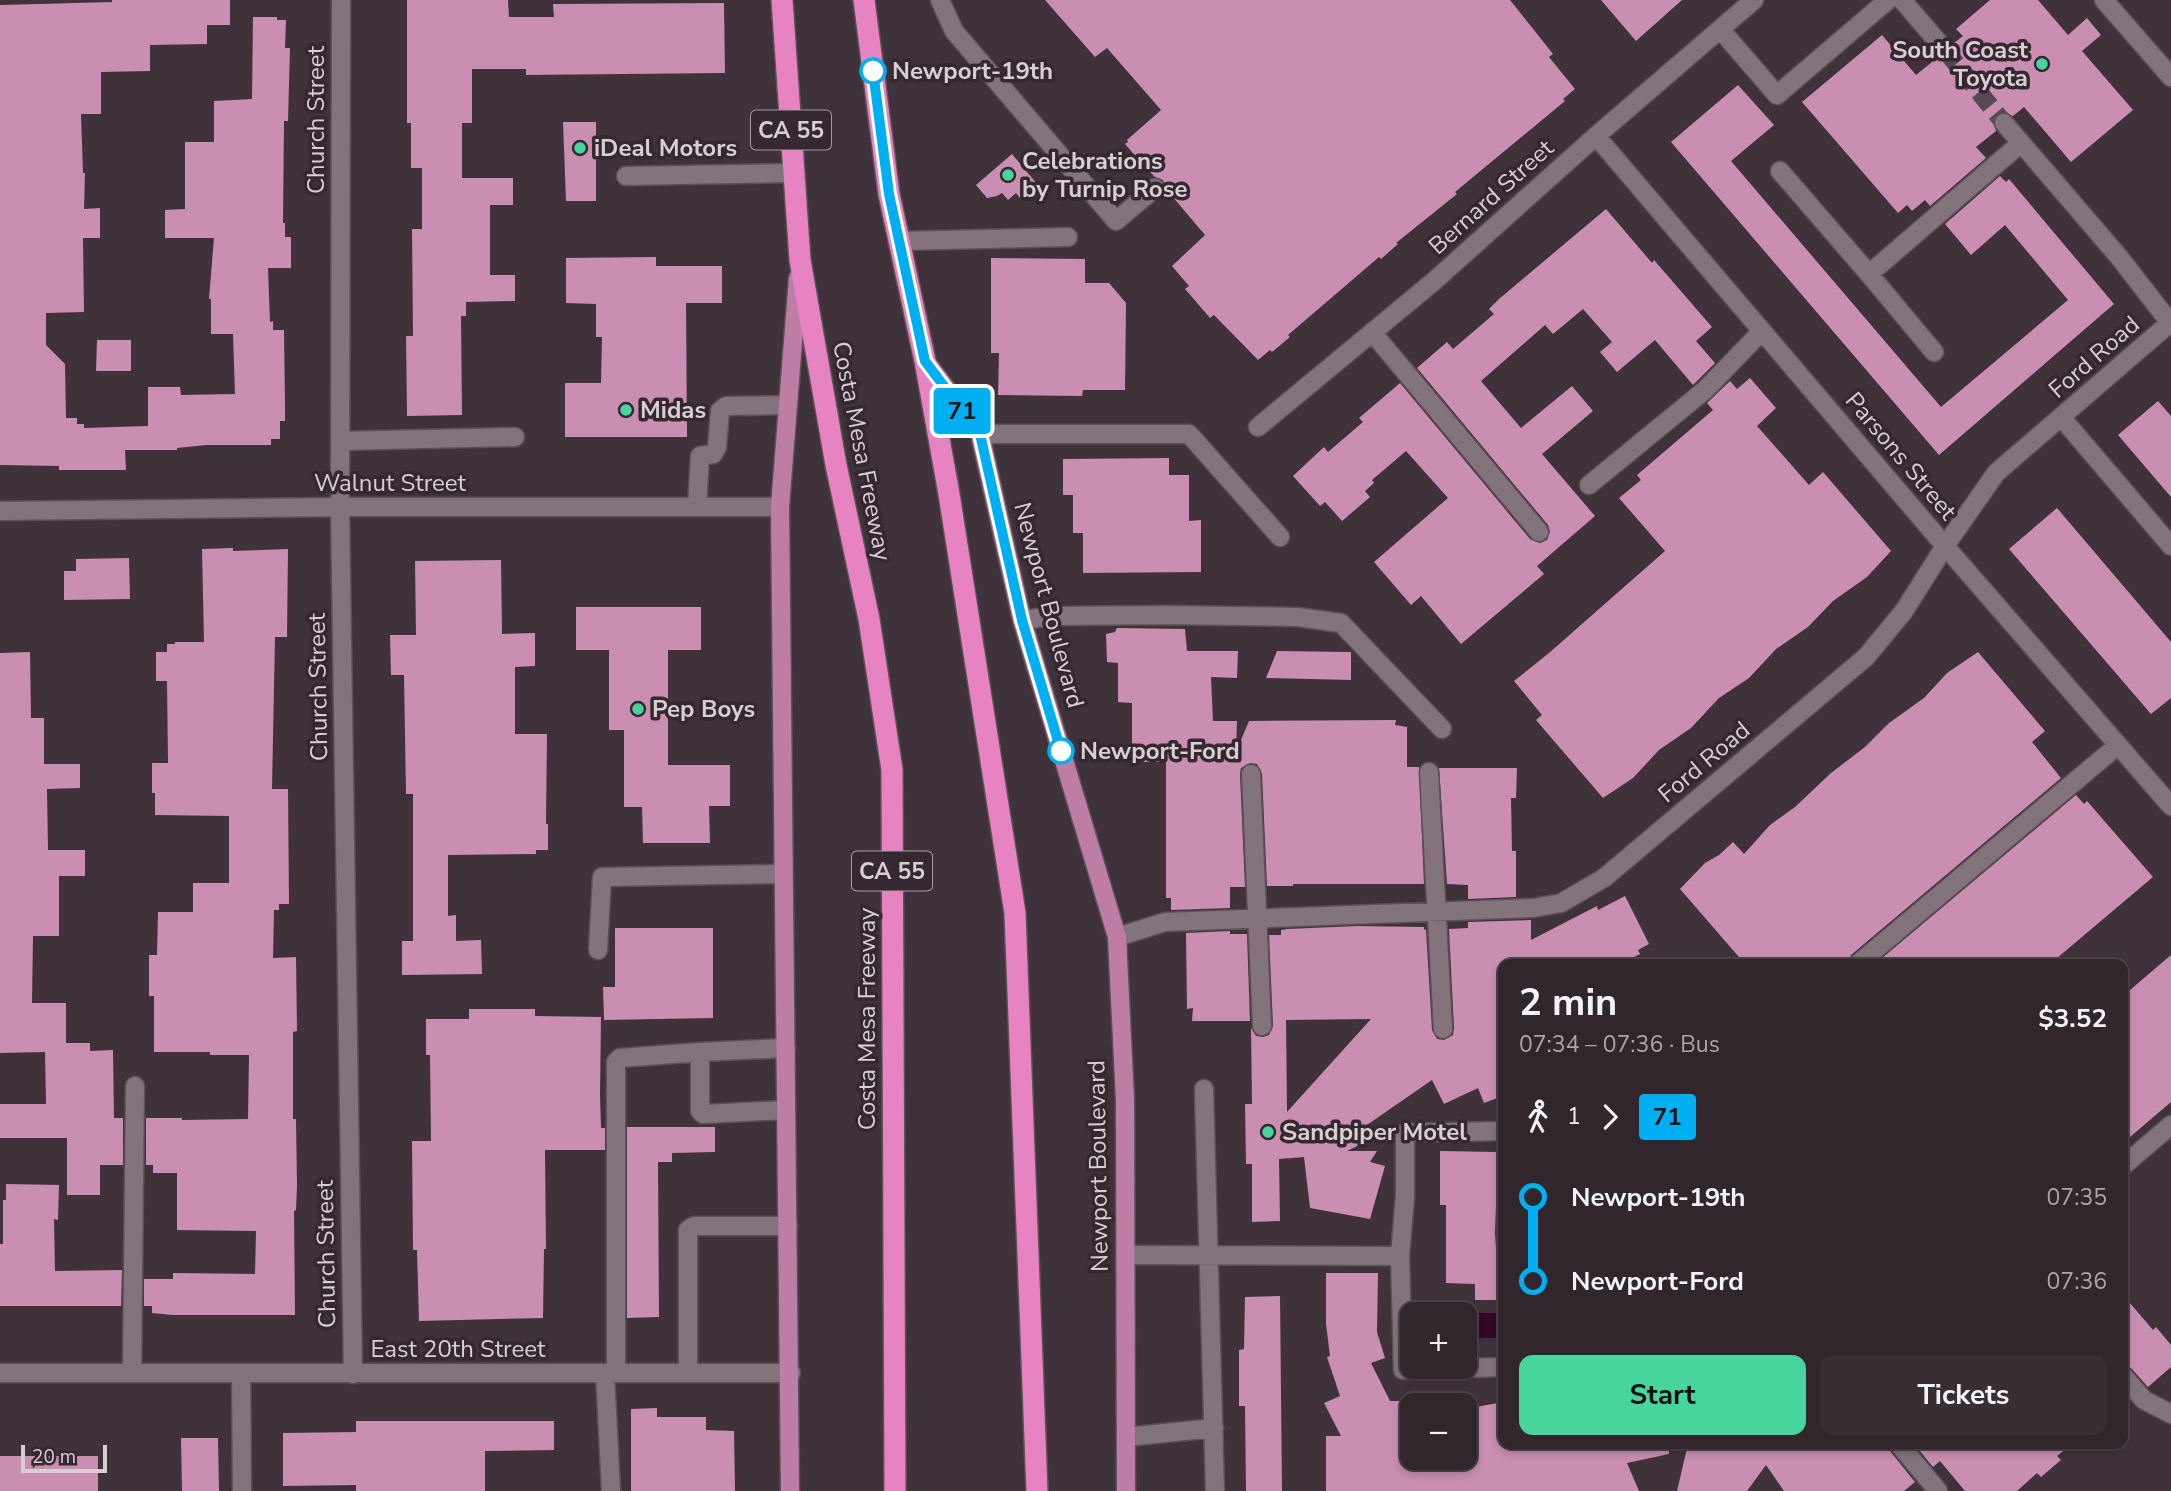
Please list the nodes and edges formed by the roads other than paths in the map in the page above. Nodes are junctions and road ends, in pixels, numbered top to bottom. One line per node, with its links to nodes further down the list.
1 (341, 0): 33 (street, Church Street)
2 (782, 0): 16 (highway, CA 55)
3 (864, 0): 20 (highway, Newport Boulevard)
4 (940, 0): 18 (street)
5 (1754, 0): 9 (street, Bernard Street)
6 (1888, 0): 9 (street)
7 (1902, 0): 10 (street)
8 (2105, 0): 11 (street)
9 (1720, 29): 13 (street, Bernard Street)
10 (1945, 50)
11 (2171, 77)
12 (2004, 123): 14 (street)
13 (1596, 136): 24 (street, Parsons Street); 25 (street, Bernard Street)
14 (2021, 143): 22 (street); 23 (street)
15 (1780, 171): 22 (street)
16 (793, 173): 17 (street); 21 (highway, CA 55)
17 (626, 176)
18 (1155, 188)
19 (1068, 237): 20 (street)
20 (899, 241): 27 (highway, Newport Boulevard)
21 (800, 260): 28 (main road); 85 (highway, Costa Mesa Freeway / CA 55)
22 (1869, 274): 26 (street)
23 (2171, 323): 29 (street, Ford Road)
24 (1762, 331): 34 (street); 41 (street, Parsons Street)
25 (1372, 332): 30 (street, Bernard Street); 39 (street)
26 (1934, 352)
27 (925, 361): 31 (main road, Newport Boulevard); 86 (highway)
28 (788, 405): 36 (street); 37 (main road)
29 (2061, 417): 41 (street, Ford Road); 42 (street)
30 (1258, 427)
31 (980, 434): 40 (street); 43 (main road, Newport Boulevard)
32 (515, 437): 33 (street)
33 (340, 441): 35 (street, Church Street)
34 (1589, 485)
35 (340, 507): 36 (street, Walnut Street); 38 (street, Walnut Street); 76 (street, Church Street)
36 (697, 507): 37 (street, Walnut Street)
37 (780, 507): 49 (main road)
38 (0, 511)
39 (1539, 532)
40 (1280, 537)
41 (1945, 546): 45 (street, Parsons Street); 50 (street, Ford Road)
42 (2171, 546)
43 (1022, 620): 44 (street); 52 (main road, Newport Boulevard)
44 (1442, 729)
45 (2117, 746): 48 (street, Parsons Street); 54 (street)
46 (1429, 772): 50 (street)
47 (1251, 774): 51 (street)
48 (2171, 806)
49 (783, 874): 53 (street); 57 (main road)
50 (1438, 912): 51 (street, Ford Road); 56 (street)
51 (1257, 918): 52 (street, Ford Road); 55 (street)
52 (1116, 937): 66 (main road, Newport Boulevard)
53 (598, 950)
54 (1864, 959)
55 (1262, 1026)
56 (1443, 1029)
57 (786, 1048): 58 (street); 61 (main road)
58 (700, 1052): 61 (street); 73 (street)
59 (135, 1086): 71 (street)
60 (1205, 1089): 67 (street)
61 (786, 1110): 65 (main road)
62 (2171, 1125): 64 (street)
63 (1498, 1131): 68 (street)
64 (2128, 1162)
65 (788, 1226): 74 (street); 75 (main road)
66 (1126, 1255): 67 (street); 80 (main road, Newport Boulevard)
67 (1209, 1256): 68 (street); 79 (street)
68 (1400, 1256): 69 (street)
69 (1498, 1367)
70 (0, 1373): 71 (street, East 20th Street)
71 (132, 1373): 72 (street, East 20th Street)
72 (241, 1373): 76 (street, East 20th Street); 82 (street)
73 (610, 1373): 74 (street, East 20th Street); 76 (street, East 20th Street); 83 (street)
74 (688, 1373): 75 (street, East 20th Street)
75 (791, 1373): 84 (main road)
76 (352, 1374)
77 (2128, 1382): 78 (street)
78 (2171, 1414)
79 (1214, 1428): 80 (street); 88 (street)
80 (1126, 1437): 87 (main road, Newport Boulevard)
81 (1903, 1449): 89 (street)
82 (242, 1491)
83 (611, 1491)
84 (790, 1491)
85 (895, 1491)
86 (1037, 1491)
87 (1126, 1491)
88 (1215, 1491)
89 (1938, 1491)

